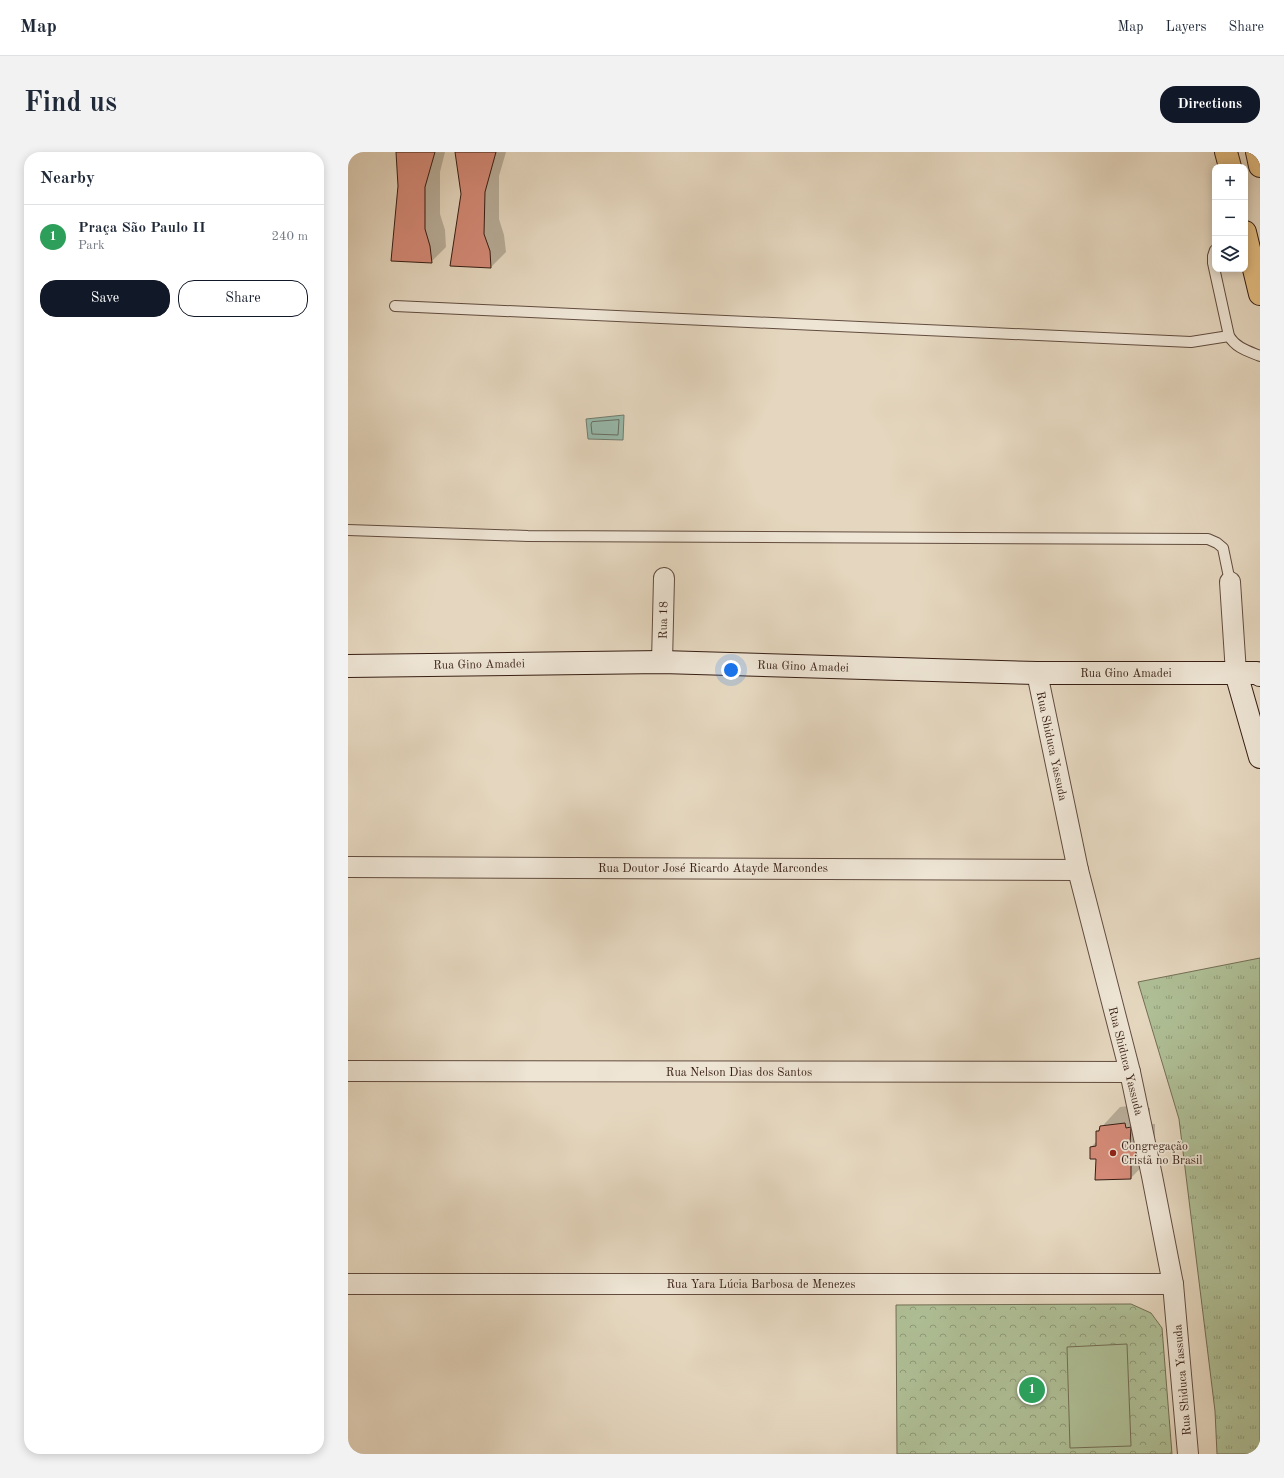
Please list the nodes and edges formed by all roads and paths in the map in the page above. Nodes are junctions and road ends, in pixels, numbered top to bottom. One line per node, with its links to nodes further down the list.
1 (1226, 152): 3 (main road)
2 (1257, 152): 4 (main road)
3 (1229, 164)
4 (1260, 166)
5 (1246, 236): 7 (main road)
6 (1214, 272): 9 (lane)
7 (1260, 294)
8 (394, 306): 9 (lane)
9 (1229, 336): 10 (lane)
10 (1260, 356)
11 (348, 530): 13 (lane)
12 (664, 578): 14 (street, Rua 18)
13 (1230, 582): 16 (street)
14 (662, 662): 15 (street, Rua Gino Amadei); 17 (street, Rua Gino Amadei)
15 (348, 666)
16 (1253, 672): 17 (street, Rua Gino Amadei); 18 (street)
17 (1037, 673): 20 (street, Rua Shiduca Yassuda)
18 (1260, 757)
19 (348, 867): 20 (street, Rua Doutor José Ricardo Atayde Marcondes)
20 (1078, 870): 22 (street, Rua Shiduca Yassuda)
21 (348, 1071): 22 (street, Rua Nelson Dias dos Santos)
22 (1130, 1072): 24 (street, Rua Shiduca Yassuda)
23 (348, 1284): 24 (street, Rua Yara Lúcia Barbosa de Menezes)
24 (1174, 1284): 25 (street, Rua Shiduca Yassuda)
25 (1188, 1454)

